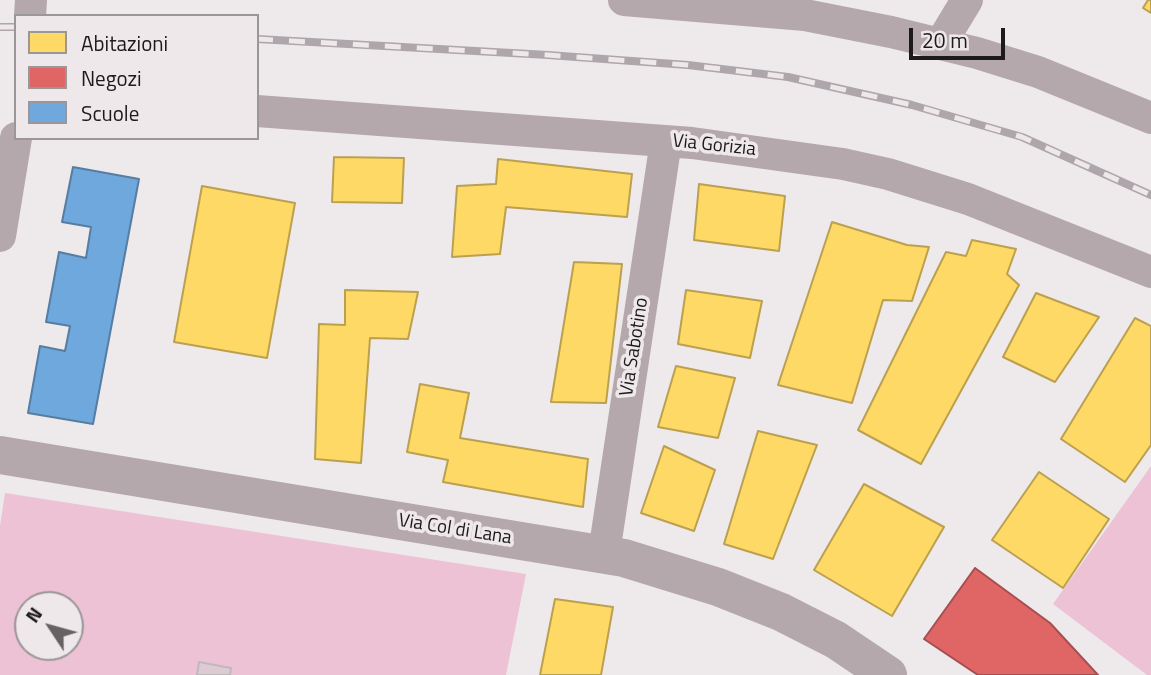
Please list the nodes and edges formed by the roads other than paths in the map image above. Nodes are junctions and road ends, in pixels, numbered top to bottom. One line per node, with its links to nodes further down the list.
1 (624, 0): 3 (street)
2 (967, 0): 3 (street)
3 (941, 43): 5 (street)
4 (259, 111): 7 (street, Via Gorizia)
5 (1151, 118)
6 (16, 140): 8 (street)
7 (666, 141): 9 (street, Via Gorizia); 11 (street, Via Sabotino)
8 (0, 236)
9 (1151, 272)
10 (0, 455): 11 (street, Via Col di Lana)
11 (604, 553): 12 (street, Via Col di Lana)
12 (888, 675)

